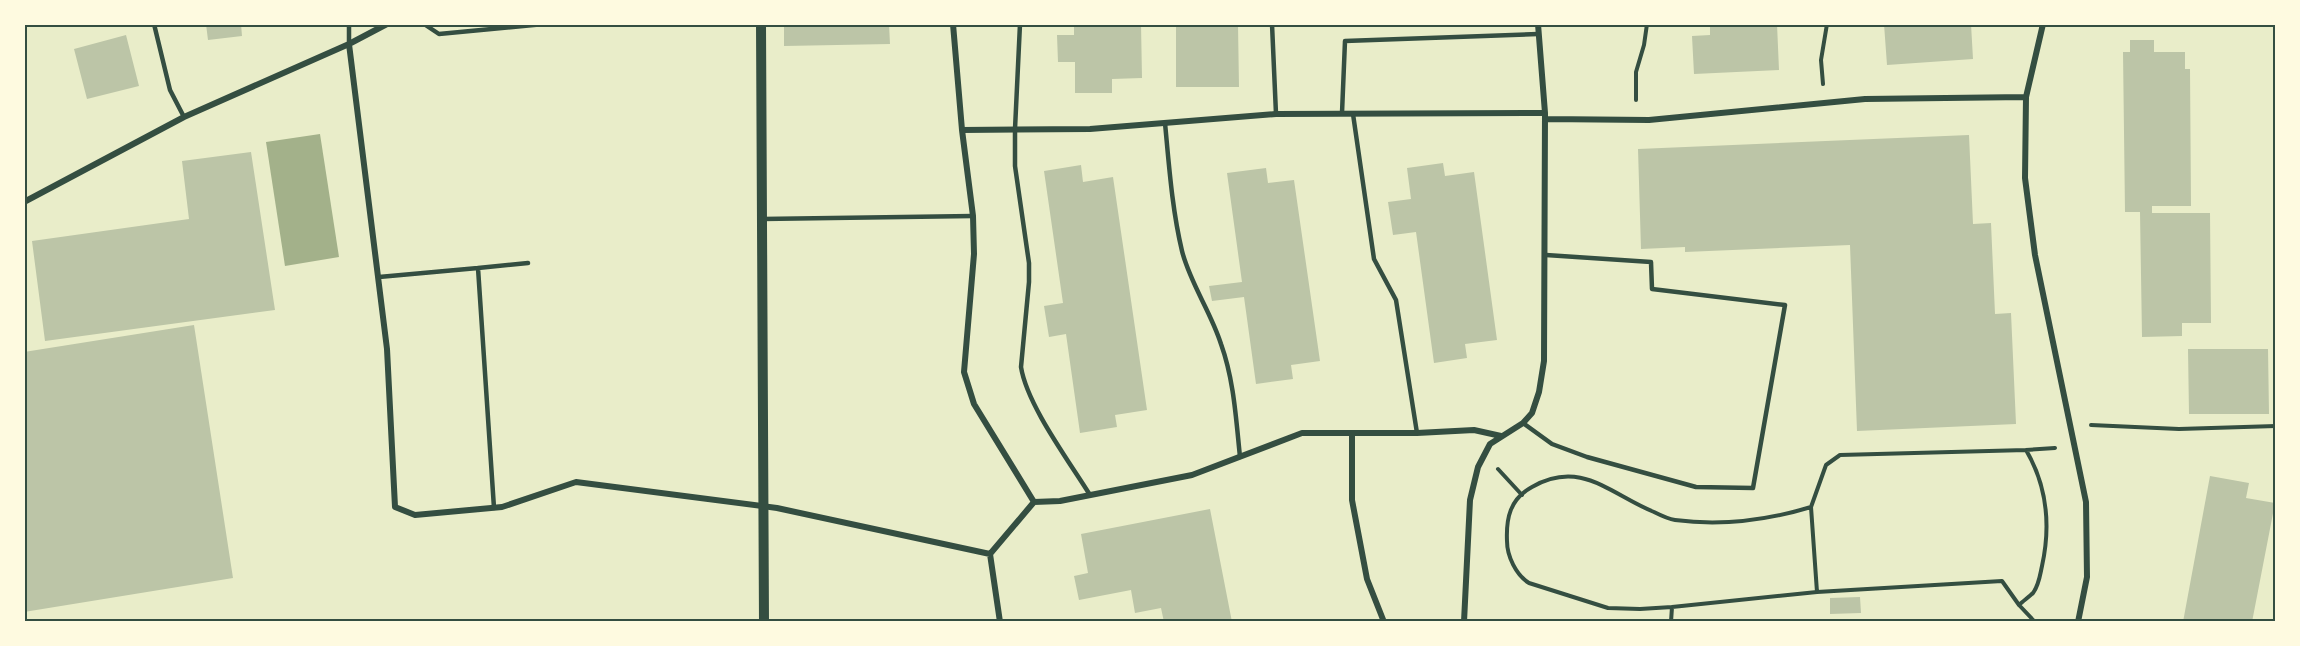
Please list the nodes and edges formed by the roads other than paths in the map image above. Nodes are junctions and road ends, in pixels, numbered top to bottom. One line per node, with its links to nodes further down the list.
1 (153, 24): 19 (lane)
2 (350, 24): 13 (lane)
3 (387, 24): 13 (street)
4 (424, 24): 5 (lane)
5 (544, 24)
6 (761, 24): 25 (street)
7 (953, 24): 22 (street)
8 (1020, 24): 21 (lane)
9 (1272, 24): 16 (lane)
10 (1538, 24): 12 (street)
11 (2043, 24): 14 (street)
12 (1538, 34): 15 (lane); 18 (street)
13 (349, 44): 19 (street); 29 (street)
14 (2026, 97): 18 (street); 44 (street)
15 (1342, 113): 16 (street); 17 (street)
16 (1276, 114): 20 (street)
17 (1353, 114): 18 (street); 32 (lane)
18 (1545, 116): 26 (street)
19 (184, 117): 23 (street)
20 (1165, 123): 21 (street); 34 (lane)
21 (1015, 129): 22 (street); 35 (lane)
22 (962, 130): 24 (street)
23 (24, 202)
24 (973, 216): 25 (lane); 36 (street)
25 (761, 219): 37 (street)
26 (1546, 255): 30 (street); 30 (lane)
27 (528, 262): 28 (lane)
28 (478, 268): 29 (lane); 38 (lane)
29 (379, 277): 38 (street)
30 (1523, 423): 33 (street)
31 (1352, 433): 32 (street); 34 (street); 42 (street)
32 (1417, 433): 33 (street)
33 (1501, 436): 43 (street)
34 (1240, 457): 35 (street)
35 (1090, 495): 36 (street)
36 (1034, 502): 39 (street)
37 (763, 506): 38 (street); 39 (street); 40 (street)
38 (494, 508)
39 (990, 554): 41 (street)
40 (764, 622)
41 (1000, 622)
42 (1384, 622)
43 (1464, 622)
44 (2078, 622)

